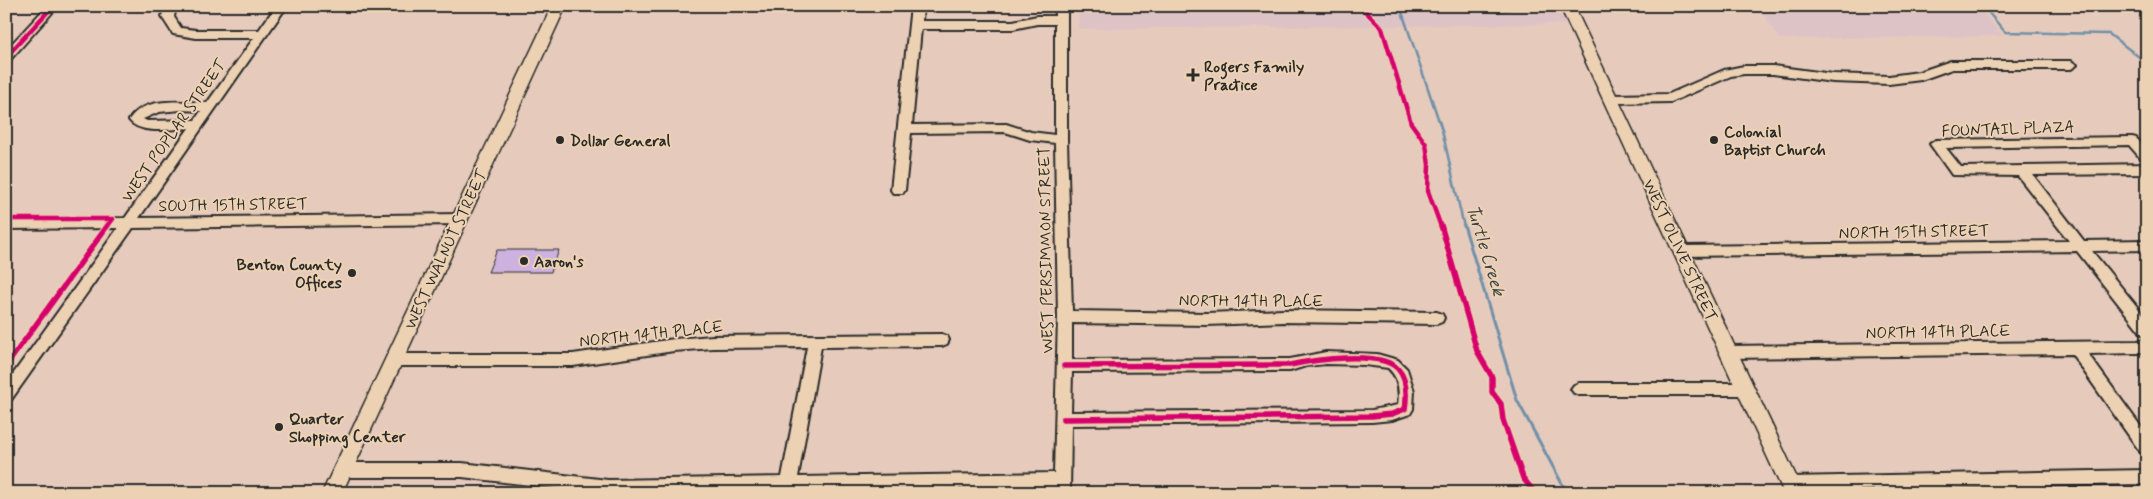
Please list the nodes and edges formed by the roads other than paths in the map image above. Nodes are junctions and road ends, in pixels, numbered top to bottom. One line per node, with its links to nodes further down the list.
1 (54, 6): 10 (street)
2 (170, 6): 9 (street)
3 (282, 6): 9 (street, WEST POPLAR STREET)
4 (559, 6): 21 (main road, WEST WALNUT STREET)
5 (917, 6): 8 (street)
6 (1568, 6): 12 (main road, WEST OLIVE STREET)
7 (1061, 13): 8 (street); 16 (street, WEST PERSIMMON STREET)
8 (915, 25): 15 (street)
9 (262, 34): 13 (street, WEST POPLAR STREET)
10 (6, 57)
11 (2071, 65): 12 (street)
12 (1612, 99): 26 (main road, WEST OLIVE STREET)
13 (210, 107): 14 (street, WEST POPLAR STREET); 14 (street)
14 (198, 124): 22 (street, WEST POPLAR STREET)
15 (905, 129): 16 (street); 20 (street)
16 (1061, 140): 27 (street, WEST PERSIMMON STREET)
17 (2147, 157): 19 (street, FOUNTAIL PLAZA)
18 (2147, 169): 19 (street, FOUNTAIL PLAZA)
19 (2022, 171): 24 (street)
20 (898, 190)
21 (460, 219): 22 (street, SOUTH 15TH STREET); 35 (main road, WEST WALNUT STREET)
22 (129, 222): 23 (street, SOUTH 15TH STREET); 39 (street, WEST POPLAR STREET)
23 (6, 224)
24 (2081, 246): 25 (street, NORTH 15TH STREET); 26 (street, NORTH 15TH STREET); 29 (street)
25 (2147, 246)
26 (1681, 251): 34 (main road, WEST OLIVE STREET)
27 (1066, 317): 28 (street, NORTH 14TH PLACE); 36 (street, WEST PERSIMMON STREET)
28 (1437, 318)
29 (2147, 330)
30 (942, 340): 31 (street, NORTH 14TH PLACE)
31 (815, 341): 35 (street, NORTH 14TH PLACE); 44 (street)
32 (2147, 344): 33 (street, NORTH 14TH PLACE)
33 (2075, 347): 34 (street, NORTH 14TH PLACE); 41 (street)
34 (1728, 352): 37 (main road, WEST OLIVE STREET)
35 (393, 360): 42 (main road, WEST WALNUT STREET)
36 (1064, 366): 40 (street, WEST PERSIMMON STREET); 40 (street)
37 (1746, 388): 38 (street); 46 (main road, WEST OLIVE STREET)
38 (1579, 389)
39 (6, 396)
40 (1063, 419): 45 (street, WEST PERSIMMON STREET)
41 (2147, 448)
42 (342, 470): 44 (street); 47 (main road, WEST WALNUT STREET)
43 (2147, 477): 46 (street)
44 (789, 484): 45 (street)
45 (1061, 486)
46 (1792, 489)
47 (332, 493)

